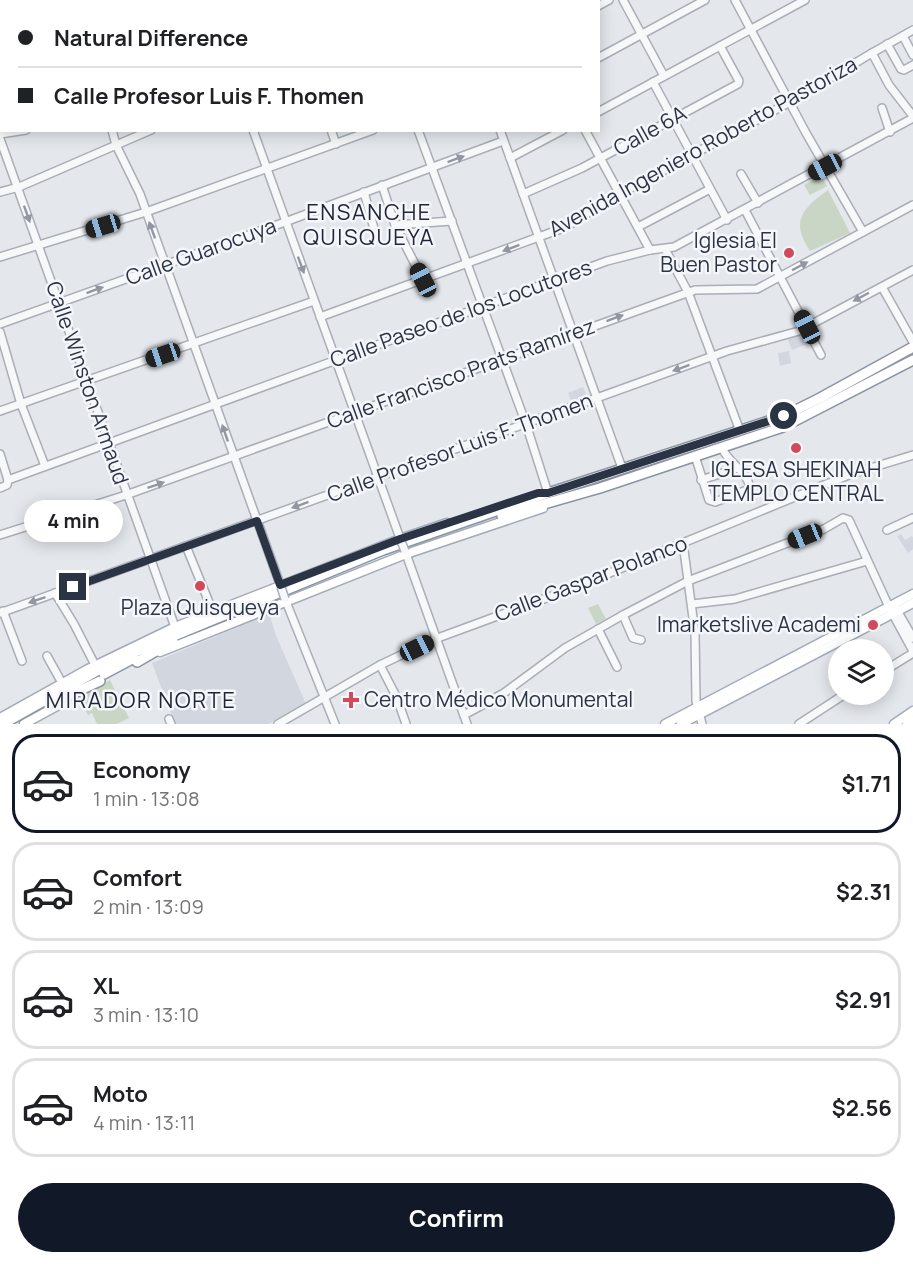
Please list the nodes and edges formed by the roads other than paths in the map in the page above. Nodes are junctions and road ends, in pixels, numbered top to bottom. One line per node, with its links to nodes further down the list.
1 (623, 0): 8 (street)
2 (705, 0): 8 (street)
3 (735, 0): 6 (street)
4 (805, 0): 5 (street)
5 (796, 2): 6 (street)
6 (751, 29): 11 (street); 18 (street)
7 (913, 30): 9 (street, Avenida Ingeniero Roberto Pastoriza)
8 (642, 35): 14 (street); 16 (street)
9 (903, 36): 10 (street, Avenida Ingeniero Roberto Pastoriza); 13 (street)
10 (887, 44): 12 (street, Avenida Ingeniero Roberto Pastoriza); 15 (street)
11 (720, 46): 16 (street); 22 (street, Calle 6A)
12 (872, 53): 18 (street, Avenida Ingeniero Roberto Pastoriza); 21 (street)
13 (913, 55)
14 (600, 57)
15 (913, 65)
16 (664, 76): 17 (street)
17 (653, 82): 20 (street); 22 (street)
18 (790, 102): 37 (street, Avenida Ingeniero Roberto Pastoriza); 41 (street)
19 (882, 108): 32 (street)
20 (600, 111)
21 (913, 117): 32 (street, Calle Paseo de los Locutores)
22 (673, 118): 37 (street); 38 (street, Calle 6A)
23 (113, 132): 36 (street)
24 (146, 132): 36 (street)
25 (254, 132): 42 (street)
26 (332, 132): 35 (street)
27 (368, 132): 35 (street)
28 (419, 132): 40 (street)
29 (501, 132): 34 (street)
30 (559, 132): 39 (street)
31 (586, 132): 38 (street)
32 (890, 132): 41 (street, Calle Paseo de los Locutores)
33 (0, 139): 45 (street, Calle Winston Armaud)
34 (503, 141): 39 (street); 40 (street, Calle Guarocuya, one-way to 34)
35 (336, 144): 42 (street)
36 (117, 145): 45 (street); 54 (street)
37 (693, 156): 46 (street); 50 (street, Avenida Ingeniero Roberto Pastoriza)
38 (600, 158): 49 (street, Calle 6A); 50 (street)
39 (510, 159): 49 (street)
40 (432, 167): 44 (street, Calle Guarocuya); 56 (street)
41 (825, 167): 51 (street, Calle Paseo de los Locutores); 60 (street)
42 (267, 170): 54 (street); 57 (street)
43 (741, 174): 51 (street)
44 (382, 185): 48 (street, Calle Guarocuya); 58 (street)
45 (17, 187): 47 (street); 63 (street, Calle Winston Armaud, one-way to 63)
46 (710, 189): 55 (street); 59 (street)
47 (0, 192)
48 (364, 192): 57 (street, Calle Guarocuya); 61 (street)
49 (523, 194): 62 (street)
50 (619, 194): 59 (street); 62 (street, Avenida Ingeniero Roberto Pastoriza)
51 (758, 203): 53 (street, Calle Paseo de los Locutores)
52 (913, 205): 60 (street, Calle Francisco Prats Ramírez)
53 (745, 210): 55 (street, Calle Paseo de los Locutores); 70 (street)
54 (146, 212): 63 (street); 67 (street, one-way to 54)
55 (727, 220): 64 (street, Calle Paseo de los Locutores)
56 (452, 221): 58 (street); 68 (street)
57 (285, 222): 67 (street, Calle Guarocuya); 75 (street, one-way to 75)
58 (395, 225): 71 (street)
59 (638, 227): 65 (street)
60 (863, 232): 70 (street, Calle Francisco Prats Ramírez, one-way to 60)
61 (376, 236)
62 (538, 237): 68 (street, Avenida Ingeniero Roberto Pastoriza, one-way to 68); 72 (street)
63 (38, 246): 66 (street); 76 (street, Calle Winston Armaud)
64 (665, 249): 65 (street, Calle Paseo de los Locutores); 74 (street)
65 (650, 250): 72 (street, Calle Paseo de los Locutores)
66 (0, 257)
67 (165, 264): 76 (street, Calle Guarocuya, one-way to 67); 84 (street)
68 (468, 264): 71 (street, Avenida Ingeniero Roberto Pastoriza); 77 (street)
69 (913, 270): 73 (street, Calle Profesor Luis F. Thomen)
70 (781, 276): 74 (street, Calle Francisco Prats Ramírez); 80 (street)
71 (423, 280): 78 (street, Avenida Ingeniero Roberto Pastoriza)
72 (553, 281): 77 (street, Calle Paseo de los Locutores); 82 (street)
73 (882, 287): 80 (street, Calle Profesor Luis F. Thomen, one-way to 80); 83 (street)
74 (688, 292): 82 (street, Calle Francisco Prats Ramírez, one-way to 74); 87 (street)
75 (314, 301): 78 (street); 84 (street)
76 (59, 303): 79 (street, Calle Guarocuya); 91 (street, Calle Winston Armaud)
77 (482, 306): 88 (street, Calle Paseo de los Locutores); 89 (street)
78 (320, 318): 88 (street)
79 (0, 324)
80 (807, 327): 86 (street); 87 (street, Calle Profesor Luis F. Thomen)
81 (0, 332): 93 (street)
82 (573, 334): 89 (street, Calle Francisco Prats Ramírez); 92 (street)
83 (913, 342)
84 (193, 345): 91 (street); 94 (street)
85 (913, 348): 98 (highway)
86 (821, 355)
87 (712, 357): 92 (street, Calle Profesor Luis F. Thomen, one-way to 92); 98 (street)
88 (336, 360): 94 (street, Calle Paseo de los Locutores); 96 (street)
89 (502, 360): 96 (street, Calle Francisco Prats Ramírez); 97 (street)
90 (913, 360): 100 (highway)
91 (86, 382): 93 (street); 99 (street, Calle Winston Armaud)
92 (597, 399): 97 (street, Calle Profesor Luis F. Thomen); 106 (street)
93 (21, 404): 95 (street); 105 (street)
94 (215, 404): 99 (street, Calle Paseo de los Locutores); 104 (street, one-way to 94)
95 (0, 411)
96 (354, 412): 104 (street, Calle Francisco Prats Ramírez); 108 (street)
97 (526, 424): 108 (street, Calle Profesor Luis F. Thomen); 112 (street)
98 (740, 431): 106 (highway)
99 (108, 443): 105 (street, Calle Paseo de los Locutores); 113 (street, Calle Winston Armaud)
100 (722, 448): 103 (highway); 107 (street)
101 (0, 454): 109 (street)
102 (913, 455): 121 (street, Calle Gaspar Polanco)
103 (695, 456): 110 (street); 114 (highway)
104 (234, 457): 113 (street, Calle Francisco Prats Ramírez, one-way to 104); 116 (street)
105 (45, 466): 109 (street, Calle Paseo de los Locutores)
106 (622, 468): 112 (highway)
107 (738, 468): 110 (street); 110 (street)
108 (378, 477): 116 (street, Calle Profesor Luis F. Thomen, one-way to 116); 120 (street)
109 (8, 480): 111 (street, Calle Paseo de los Locutores)
110 (701, 480)
111 (0, 488)
112 (547, 494): 119 (highway); 120 (main road)
113 (126, 495): 118 (street, Calle Francisco Prats Ramírez); 124 (street, Calle Winston Armaud)
114 (568, 498): 119 (highway); 123 (main road)
115 (913, 518): 117 (street)
116 (257, 521): 122 (street, Calle Profesor Luis F. Thomen); 127 (street)
117 (887, 530)
118 (0, 535)
119 (428, 538): 140 (highway)
120 (401, 540): 123 (street, bridge); 127 (main road)
121 (683, 543): 126 (street); 141 (street, Calle Gaspar Polanco)
122 (186, 546): 124 (street, Calle Profesor Luis F. Thomen); 135 (street)
123 (405, 552): 130 (main road); 141 (street)
124 (151, 559): 128 (street, Calle Profesor Luis F. Thomen); 137 (street, Calle Winston Armaud)
125 (867, 561): 126 (street); 132 (street); 133 (street)
126 (688, 581): 132 (street); 136 (street)
127 (281, 586): 130 (street, bridge); 135 (main road)
128 (55, 593): 134 (street, Calle Profesor Luis F. Thomen, one-way to 134); 150 (street)
129 (913, 594): 133 (main road)
130 (286, 600): 147 (main road); 154 (street)
131 (913, 603): 133 (main road)
132 (692, 604): 157 (street)
133 (893, 609): 139 (street); 144 (street); 157 (main road)
134 (2, 612): 146 (street)
135 (213, 612): 137 (main road)
136 (623, 615): 138 (street); 142 (street)
137 (175, 627): 143 (main road)
138 (598, 629): 151 (street); 159 (street)
139 (913, 638)
140 (171, 639): 143 (highway); 147 (highway); 155 (highway)
141 (435, 639): 149 (street, Calle Gaspar Polanco); 159 (street)
142 (641, 640)
143 (128, 648): 150 (main road)
144 (913, 652): 148 (street)
145 (47, 656): 153 (street)
146 (22, 661)
147 (137, 662): 152 (main road)
148 (894, 664)
149 (380, 665): 154 (street, Calle Gaspar Polanco); 167 (street)
150 (92, 667): 153 (main road); 155 (highway)
151 (617, 667)
152 (100, 681): 155 (highway); 164 (main road)
153 (62, 683): 160 (main road)
154 (325, 698): 165 (street, Calle Gaspar Polanco); 166 (street)
155 (48, 702): 162 (highway); 163 (highway)
156 (828, 705): 172 (street)
157 (697, 711): 169 (main road); 170 (main road); 171 (street)
158 (913, 711): 173 (main road)
159 (464, 715): 168 (street)
160 (0, 718)
161 (913, 720): 174 (main road)
162 (3, 724)
163 (12, 724)
164 (24, 724)
165 (278, 724)
166 (335, 724)
167 (406, 724)
168 (467, 724)
169 (665, 724)
170 (681, 724)
171 (702, 724)
172 (799, 724)
173 (894, 724)
174 (907, 724)

